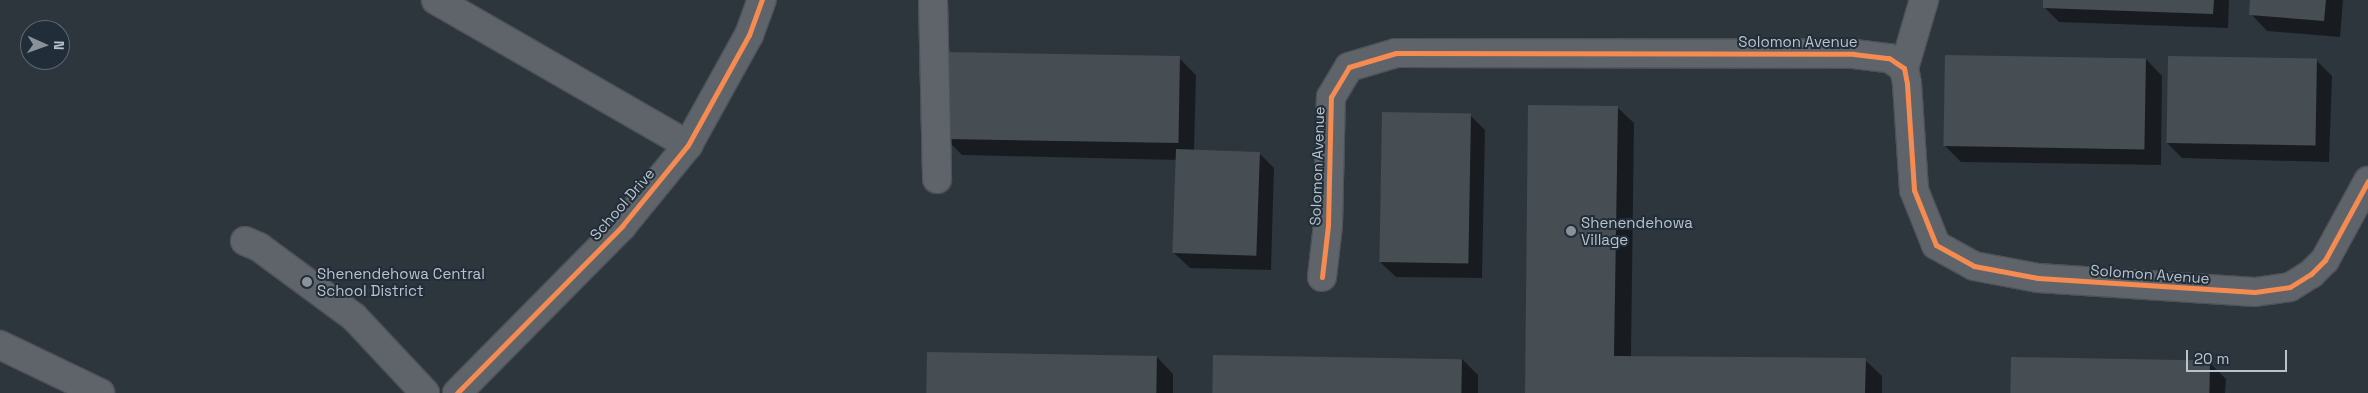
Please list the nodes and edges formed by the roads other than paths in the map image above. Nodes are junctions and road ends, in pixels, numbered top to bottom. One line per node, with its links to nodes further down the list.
1 (436, 0): 6 (street)
2 (762, 0): 6 (street, School Drive)
3 (933, 0): 7 (street)
4 (1924, 0): 5 (street)
5 (1904, 68): 8 (street, Solomon Avenue); 10 (street, Solomon Avenue)
6 (688, 145): 14 (street, School Drive)
7 (937, 179)
8 (2368, 181)
9 (245, 240): 13 (street)
10 (1322, 277)
11 (0, 345): 12 (street)
12 (100, 393)
13 (425, 393)
14 (457, 393)

